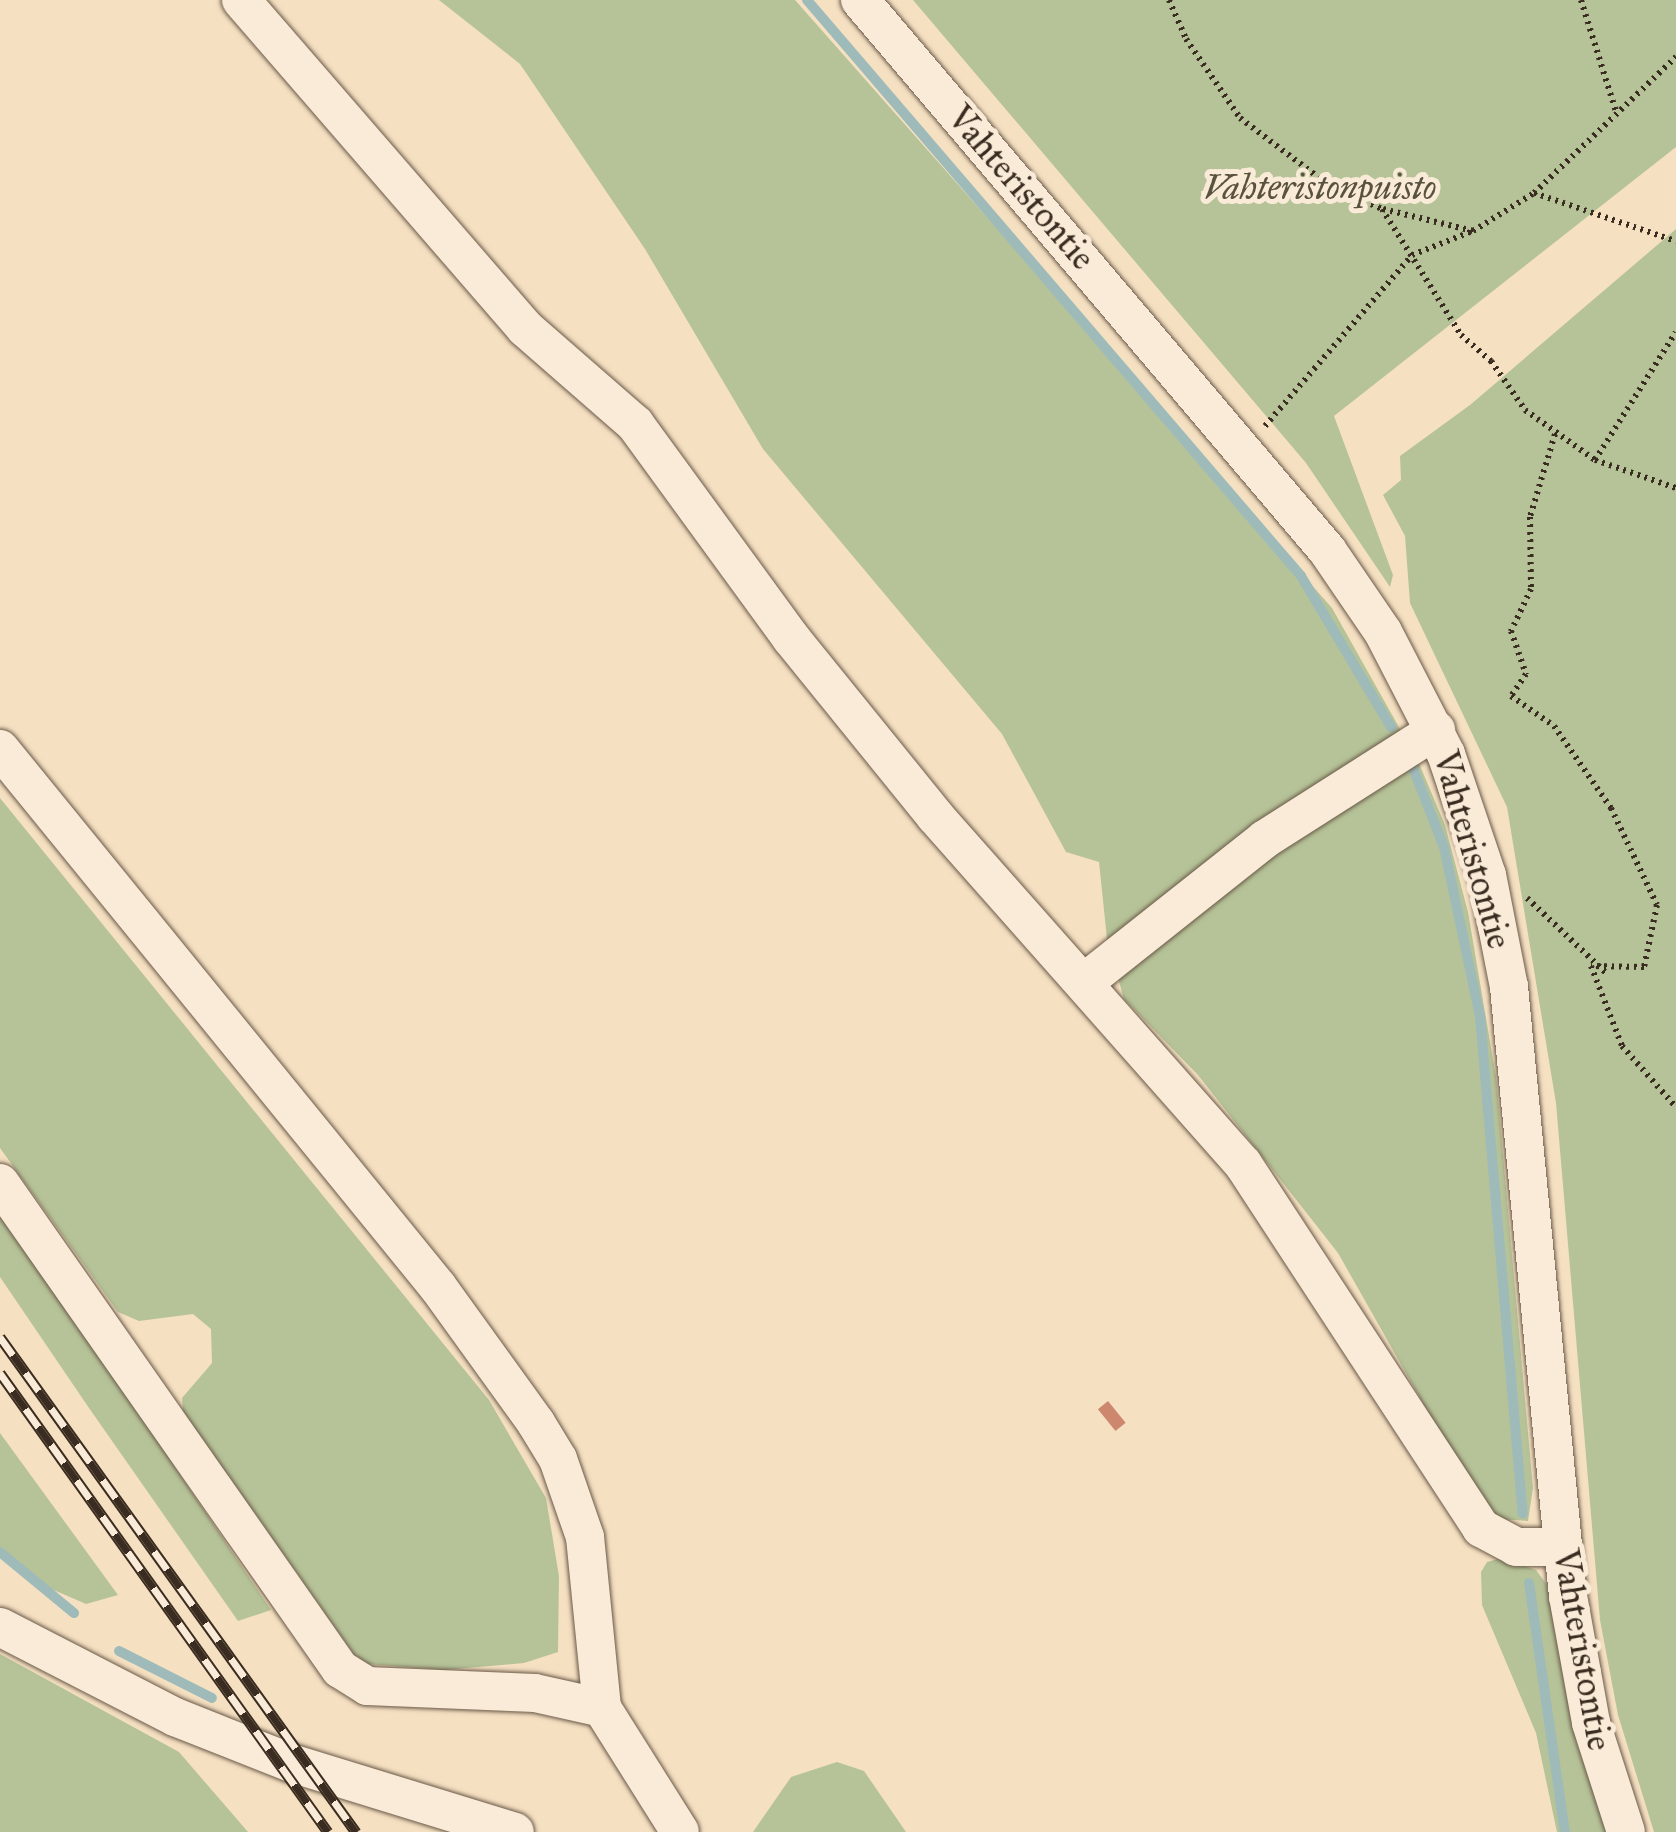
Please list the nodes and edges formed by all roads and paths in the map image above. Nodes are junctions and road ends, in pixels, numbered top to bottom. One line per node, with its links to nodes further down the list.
1 (241, 0): 21 (street)
2 (860, 0): 14 (street, Vahteristontie)
3 (1170, 0): 8 (path)
4 (1581, 0): 6 (path)
5 (1676, 58): 6 (path)
6 (1616, 112): 7 (path)
7 (1534, 193): 9 (path); 10 (path)
8 (1382, 208): 9 (path); 11 (path)
9 (1473, 231): 11 (path)
10 (1676, 241)
11 (1412, 255): 13 (path); 14 (path)
12 (1676, 332): 15 (path)
13 (1555, 434): 15 (path); 20 (path)
14 (1246, 450): 17 (street, Vahteristontie)
15 (1595, 460): 16 (path)
16 (1676, 488)
17 (1436, 730): 21 (street); 24 (street, Vahteristontie)
18 (0, 749): 26 (street)
19 (1520, 892): 20 (path)
20 (1603, 970): 22 (path)
21 (1086, 981): 24 (street)
22 (1676, 1107)
23 (0, 1183): 26 (street)
24 (1562, 1546): 29 (street, Vahteristontie)
25 (0, 1627): 27 (street)
26 (602, 1708): 28 (street)
27 (514, 1832)
28 (680, 1832)
29 (1626, 1832)

